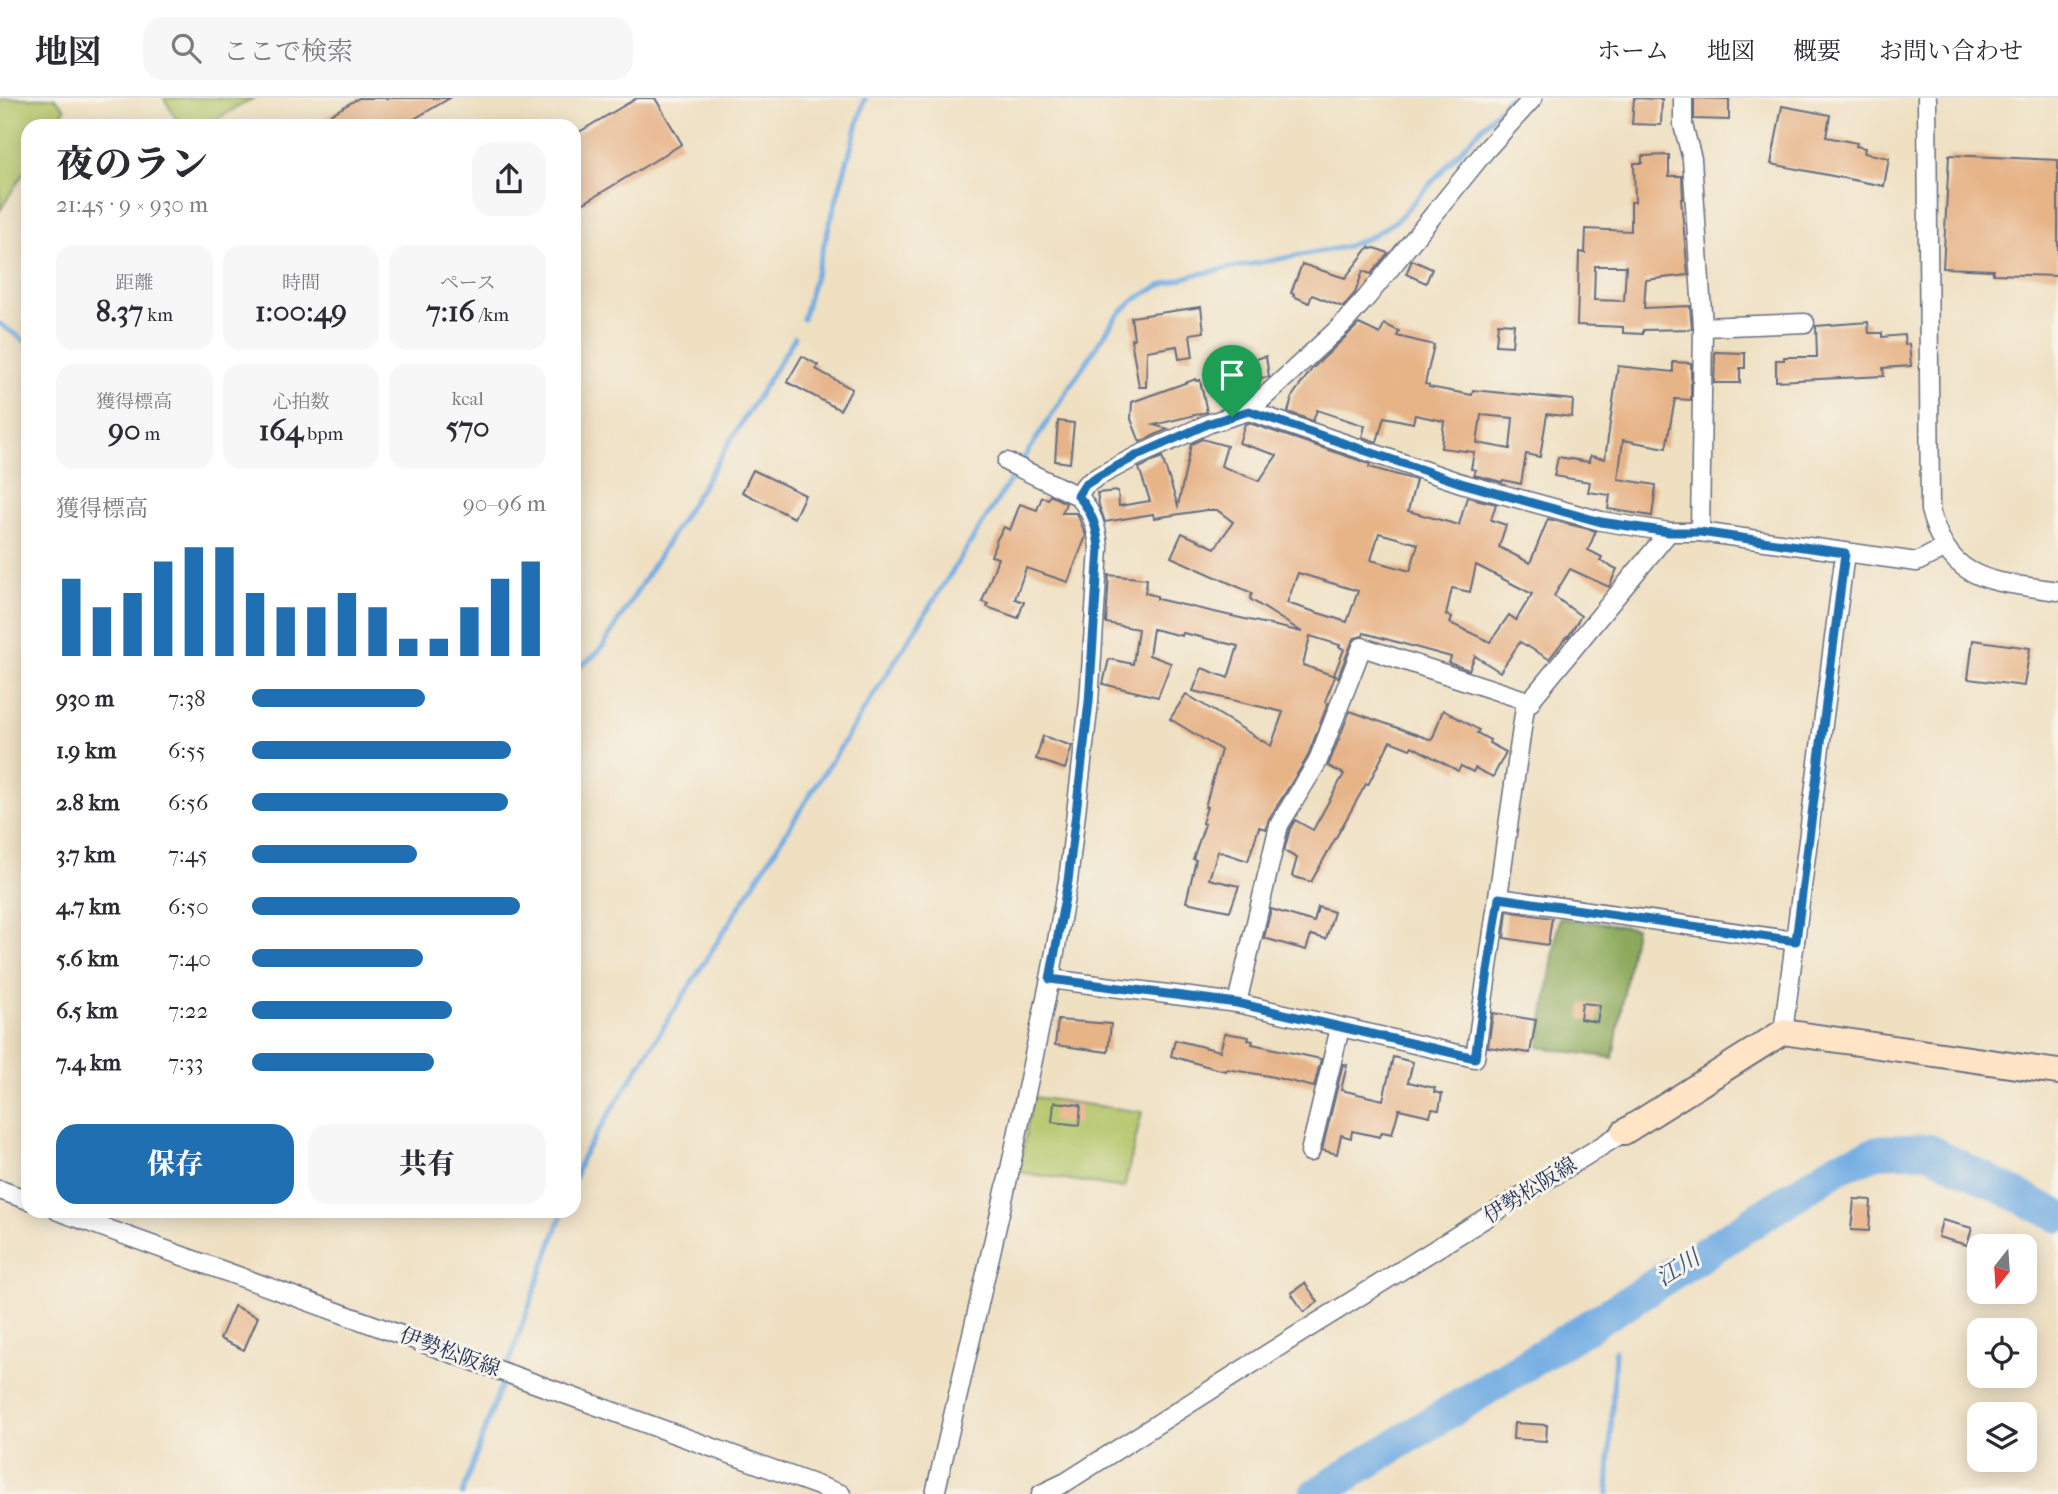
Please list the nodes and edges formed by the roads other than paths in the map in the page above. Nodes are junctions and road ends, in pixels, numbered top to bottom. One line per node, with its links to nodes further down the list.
1 (1533, 98): 6 (street)
2 (1684, 98): 5 (street)
3 (1927, 98): 11 (street)
4 (1805, 323): 5 (street)
5 (1703, 327): 10 (street)
6 (1249, 411): 8 (street); 9 (street)
7 (1015, 466): 8 (street)
8 (1078, 496): 17 (street)
9 (1669, 532): 10 (street); 14 (street)
10 (1700, 532): 12 (street)
11 (1944, 548): 12 (street); 13 (street)
12 (1845, 553): 16 (street)
13 (2058, 591)
14 (1531, 702): 15 (street); 18 (street)
15 (1499, 898): 16 (street); 19 (street)
16 (1796, 941): 20 (street)
17 (1050, 979): 18 (street); 28 (street)
18 (1237, 1003): 19 (street)
19 (1340, 1028): 23 (street)
20 (1783, 1032): 21 (street); 22 (street, 伊勢松阪線)
21 (2058, 1072)
22 (1624, 1132): 29 (street, 伊勢松阪線)
23 (1310, 1152)
24 (0, 1190): 25 (street)
25 (21, 1198)
26 (77, 1218): 27 (street, 伊勢松阪線)
27 (842, 1494)
28 (936, 1494)
29 (1041, 1494)

